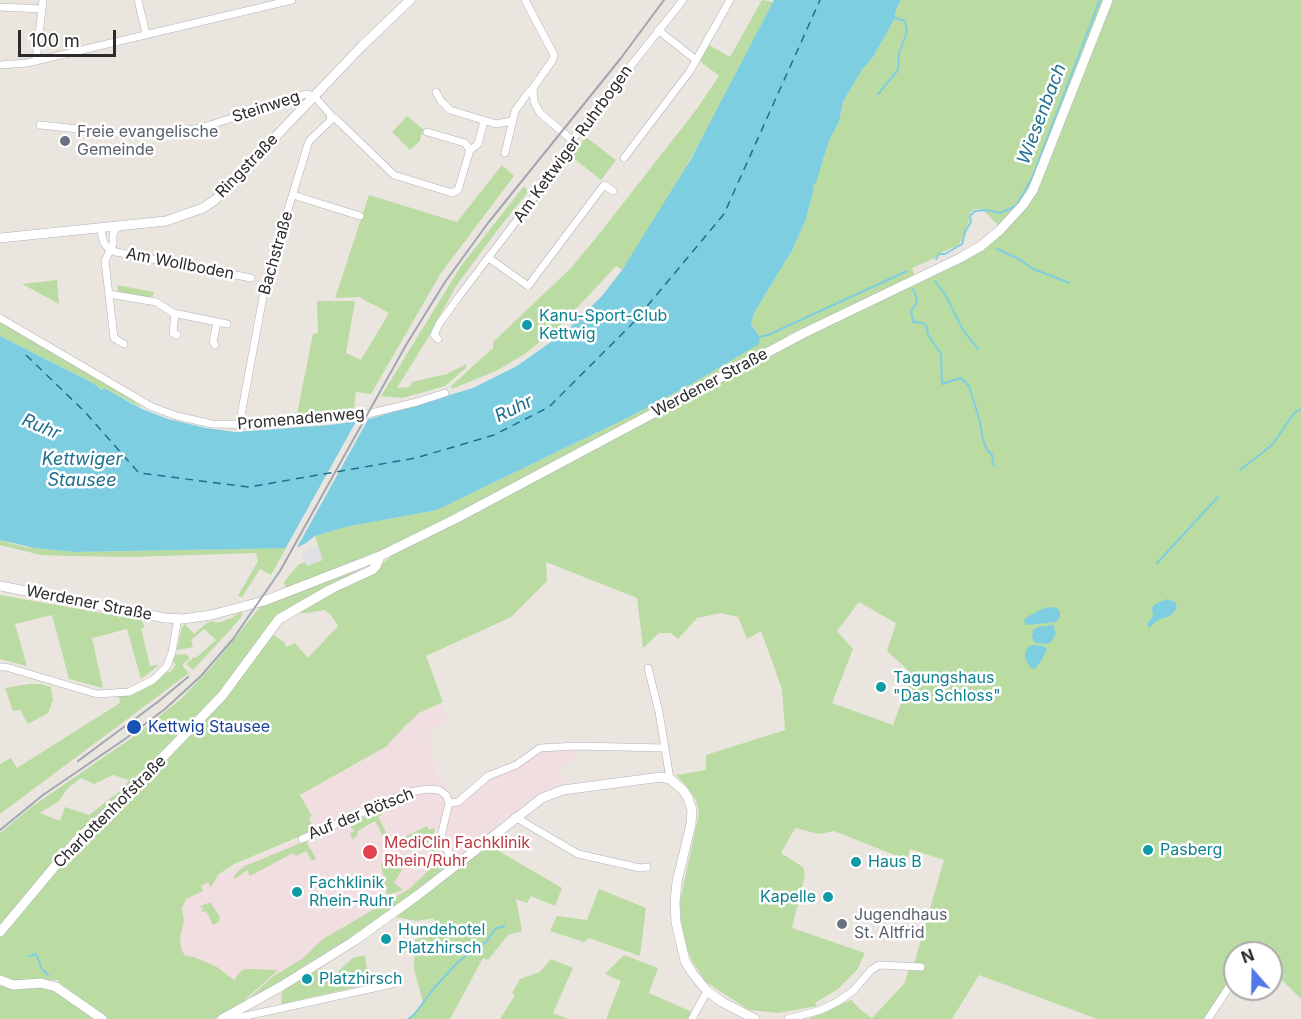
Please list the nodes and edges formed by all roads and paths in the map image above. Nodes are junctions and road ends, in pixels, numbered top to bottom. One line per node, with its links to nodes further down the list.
1 (43, 0): 10 (street)
2 (138, 0): 12 (street)
3 (292, 0): 12 (street)
4 (410, 0): 18 (main road, Ringstraße)
5 (525, 0): 16 (street)
6 (683, 0): 11 (street, Am Kettwiger Ruhrbogen)
7 (730, 0): 13 (street)
8 (1108, 0): 48 (main road, Werdener Straße)
9 (0, 8): 10 (street)
10 (42, 9): 14 (street)
11 (658, 30): 13 (street); 24 (street, Am Kettwiger Ruhrbogen)
12 (146, 34): 14 (street)
13 (696, 60): 27 (street)
14 (36, 61): 15 (street)
15 (0, 65)
16 (534, 88): 21 (street); 24 (street)
17 (436, 92): 20 (street)
18 (314, 96): 19 (street); 22 (street, Steinweg); 31 (main road, Ringstraße)
19 (332, 117): 25 (street); 29 (street, Bachstraße)
20 (484, 121): 21 (street); 25 (street)
21 (512, 121): 26 (street)
22 (40, 125)
23 (428, 132): 25 (street)
24 (572, 140): 35 (street, Am Kettwiger Ruhrbogen)
25 (470, 150)
26 (505, 153)
27 (624, 158)
28 (613, 191): 35 (street)
29 (292, 195): 30 (street); 47 (street, Bachstraße)
30 (360, 216)
31 (123, 225): 32 (main road, Ringstraße); 34 (street)
32 (100, 228): 33 (main road, Ringstraße); 34 (street)
33 (0, 238)
34 (109, 249): 36 (street, Am Wollboden); 37 (street)
35 (489, 258): 43 (street, Am Kettwiger Ruhrbogen)
36 (251, 278)
37 (109, 294): 38 (street); 44 (street)
38 (175, 313): 40 (street); 42 (street)
39 (0, 318): 47 (street, Promenadenweg)
40 (217, 322): 41 (street); 45 (street)
41 (228, 324)
42 (177, 335)
43 (438, 339)
44 (124, 344)
45 (215, 345)
46 (445, 393): 47 (street, Promenadenweg)
47 (239, 426)
48 (380, 556): 50 (main road, Werdener Straße); 60 (main road, Charlottenhofstraße)
49 (0, 586): 50 (main road, Werdener Straße)
50 (178, 618): 51 (street)
51 (0, 667)
52 (648, 668): 53 (street)
53 (664, 748): 54 (street); 55 (street)
54 (670, 779): 56 (main road); 64 (main road)
55 (448, 803): 57 (street, Auf der Rötsch); 58 (street)
56 (515, 817): 58 (main road); 59 (street)
57 (302, 839)
58 (457, 864): 66 (main road)
59 (647, 867)
60 (0, 932)
61 (921, 967): 70 (street)
62 (0, 980): 67 (main road)
63 (392, 984): 66 (street)
64 (707, 991): 68 (street); 69 (main road)
65 (1223, 996): 71 (street)
66 (226, 1017)
67 (102, 1019)
68 (692, 1019)
69 (755, 1019)
70 (788, 1019)
71 (1208, 1019)

